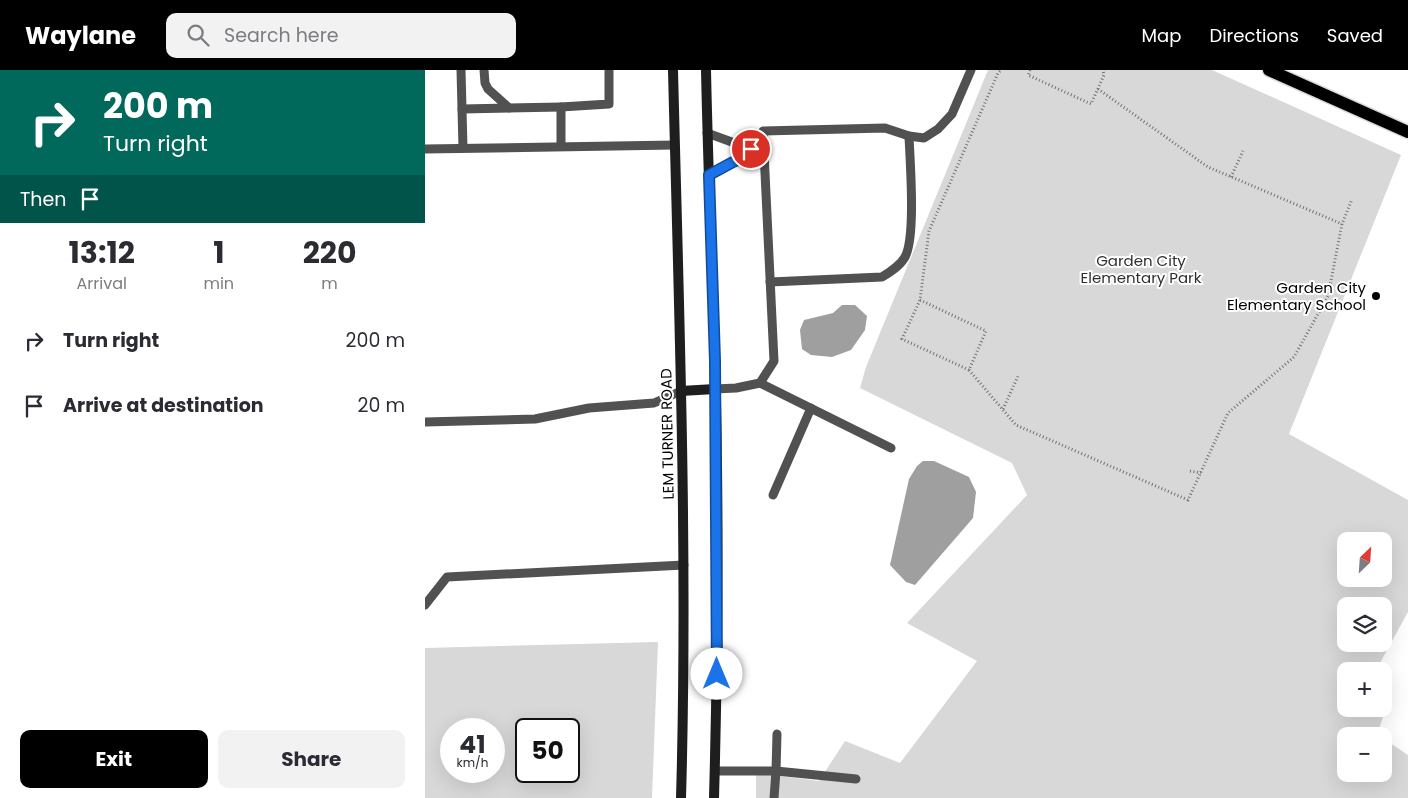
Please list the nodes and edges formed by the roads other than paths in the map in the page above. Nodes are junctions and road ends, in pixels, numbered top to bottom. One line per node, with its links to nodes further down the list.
1 (461, 70): 10 (lane)
2 (484, 70): 9 (lane)
3 (609, 70): 8 (lane)
4 (673, 70): 14 (main road, LEM TURNER ROAD)
5 (706, 70): 12 (main road)
6 (971, 70): 13 (lane)
7 (1269, 70): 11 (main road)
8 (561, 107): 9 (lane); 15 (lane)
9 (509, 108): 10 (lane)
10 (462, 109): 16 (lane)
11 (1408, 132)
12 (707, 133): 18 (lane); 20 (main road)
13 (909, 136): 19 (lane); 21 (lane)
14 (675, 145): 15 (lane); 24 (main road, LEM TURNER ROAD)
15 (561, 146): 16 (lane)
16 (463, 148): 17 (lane)
17 (425, 149)
18 (753, 152): 19 (lane); 20 (lane)
19 (763, 152): 21 (lane)
20 (709, 175): 23 (main road)
21 (770, 282): 22 (lane)
22 (760, 383): 23 (lane); 25 (lane)
23 (715, 389): 24 (main road); 32 (main road)
24 (681, 391): 26 (lane); 29 (main road, LEM TURNER ROAD)
25 (811, 408): 27 (lane); 28 (lane)
26 (425, 422)
27 (891, 448)
28 (773, 495)
29 (684, 565): 30 (lane); 35 (main road, LEM TURNER ROAD)
30 (425, 605)
31 (777, 734): 33 (lane)
32 (715, 771): 33 (lane); 36 (main road)
33 (776, 771): 34 (lane); 37 (lane)
34 (856, 779)
35 (681, 798)
36 (714, 798)
37 (774, 798)

